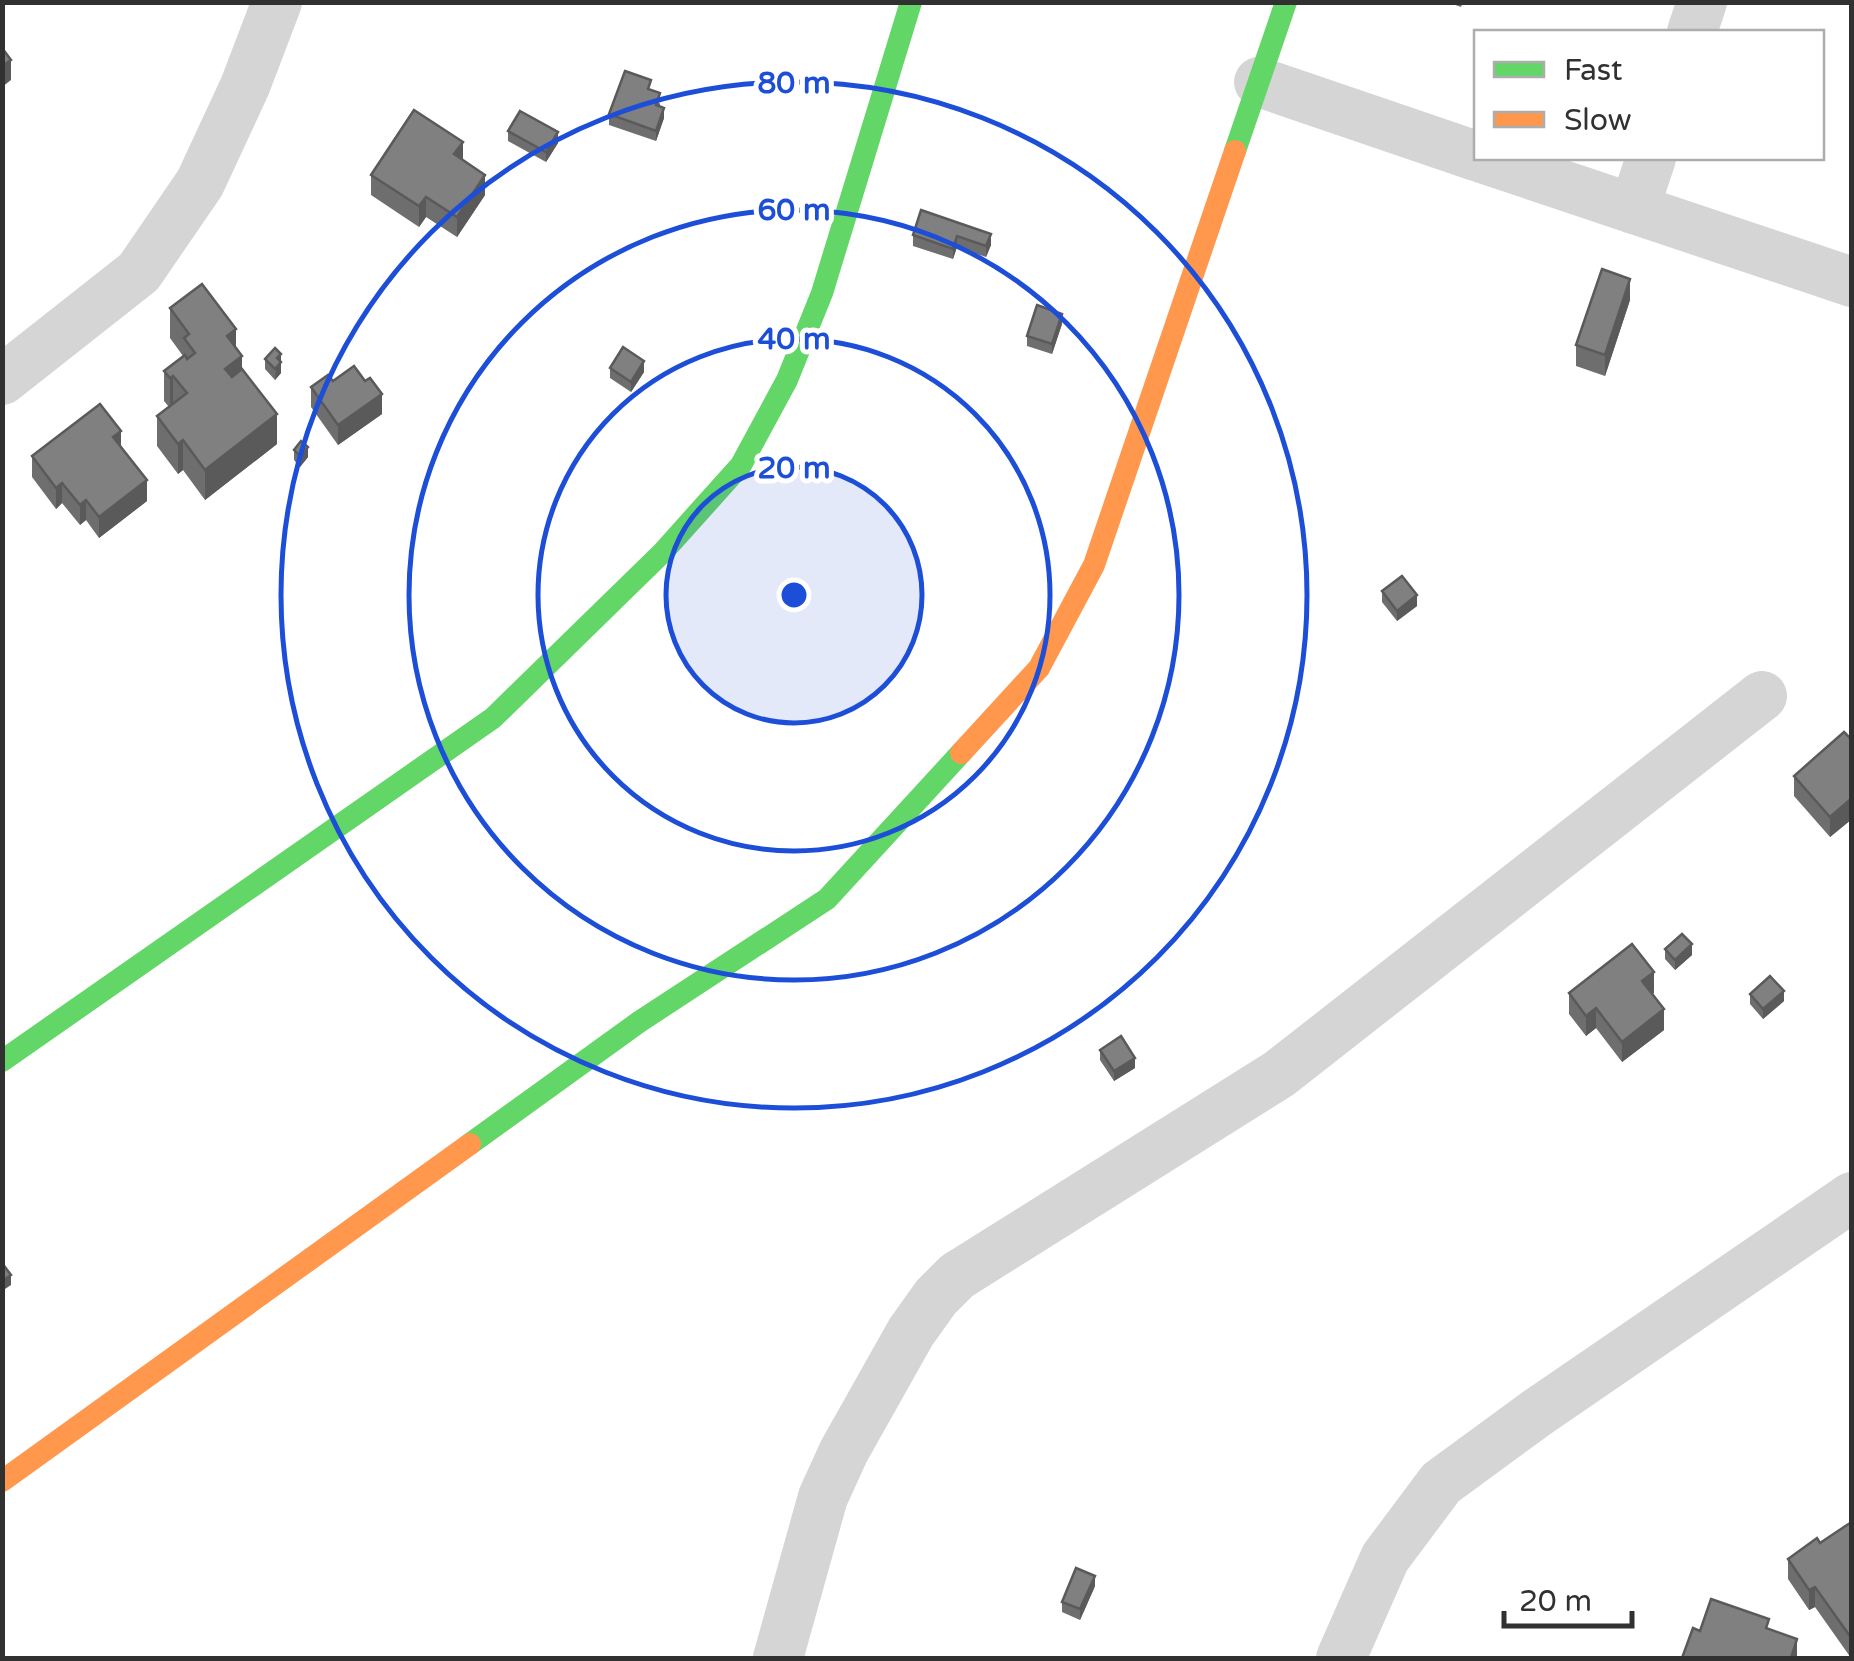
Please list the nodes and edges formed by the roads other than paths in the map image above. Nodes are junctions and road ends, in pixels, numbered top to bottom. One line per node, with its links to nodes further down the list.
1 (277, 2): 12 (street)
2 (911, 2): 14 (street)
3 (1286, 2): 6 (street)
4 (1702, 2): 5 (street)
5 (1693, 30)
6 (1259, 82): 7 (street); 16 (street)
7 (1474, 154)
8 (1492, 160): 10 (street)
9 (1650, 160): 10 (street)
10 (1634, 208): 11 (street)
11 (1852, 282)
12 (2, 380)
13 (1762, 696): 17 (street)
14 (2, 1061)
15 (1852, 1196): 18 (street)
16 (2, 1481)
17 (778, 1658)
18 (1341, 1658)

